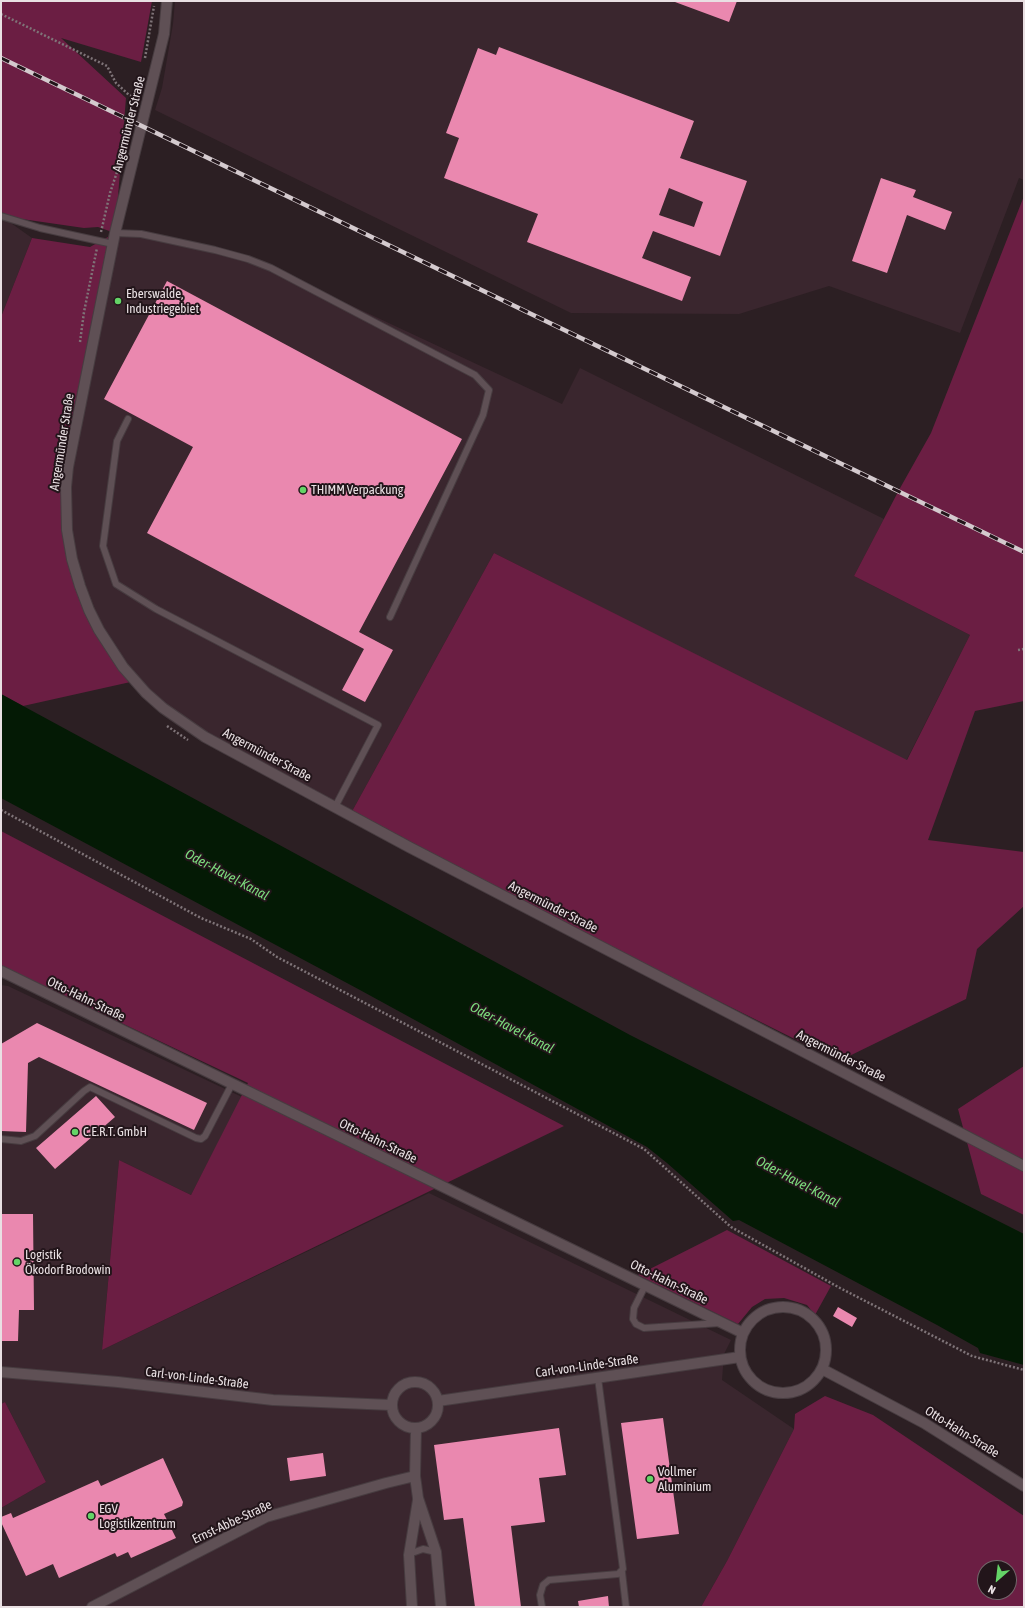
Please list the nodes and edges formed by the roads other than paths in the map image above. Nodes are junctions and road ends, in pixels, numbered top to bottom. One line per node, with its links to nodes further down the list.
1 (167, 1): 3 (street, Angermünder Straße)
2 (1, 216): 4 (lane)
3 (115, 233): 4 (street, Angermünder Straße); 6 (lane)
4 (113, 244): 7 (street, Angermünder Straße)
5 (128, 419): 7 (lane)
6 (390, 617)
7 (335, 807): 11 (street, Angermünder Straße)
8 (1, 972): 9 (street, Otto-Hahn-Straße)
9 (232, 1084): 10 (lane); 12 (street, Otto-Hahn-Straße)
10 (1, 1139)
11 (1024, 1166)
12 (645, 1286): 13 (street, Otto-Hahn-Straße); 13 (lane)
13 (722, 1323): 14 (street, Otto-Hahn-Straße)
14 (743, 1333): 15 (street); 16 (street)
15 (740, 1357): 16 (street); 18 (street, Carl-von-Linde-Straße)
16 (822, 1369): 23 (street, Otto-Hahn-Straße)
17 (1, 1372): 20 (street, Carl-von-Linde-Straße)
18 (598, 1378): 19 (street, Carl-von-Linde-Straße); 27 (lane)
19 (438, 1401): 20 (street); 21 (street)
20 (391, 1405): 21 (street)
21 (416, 1428): 22 (street)
22 (415, 1476): 24 (street); 28 (street, Ernst-Abbe-Straße)
23 (1024, 1486)
24 (418, 1498): 25 (street); 26 (street)
25 (436, 1552): 26 (lane); 30 (street)
26 (409, 1554): 29 (street)
27 (622, 1572): 31 (lane); 32 (lane)
28 (92, 1607)
29 (412, 1607)
30 (441, 1607)
31 (542, 1607)
32 (626, 1607)

